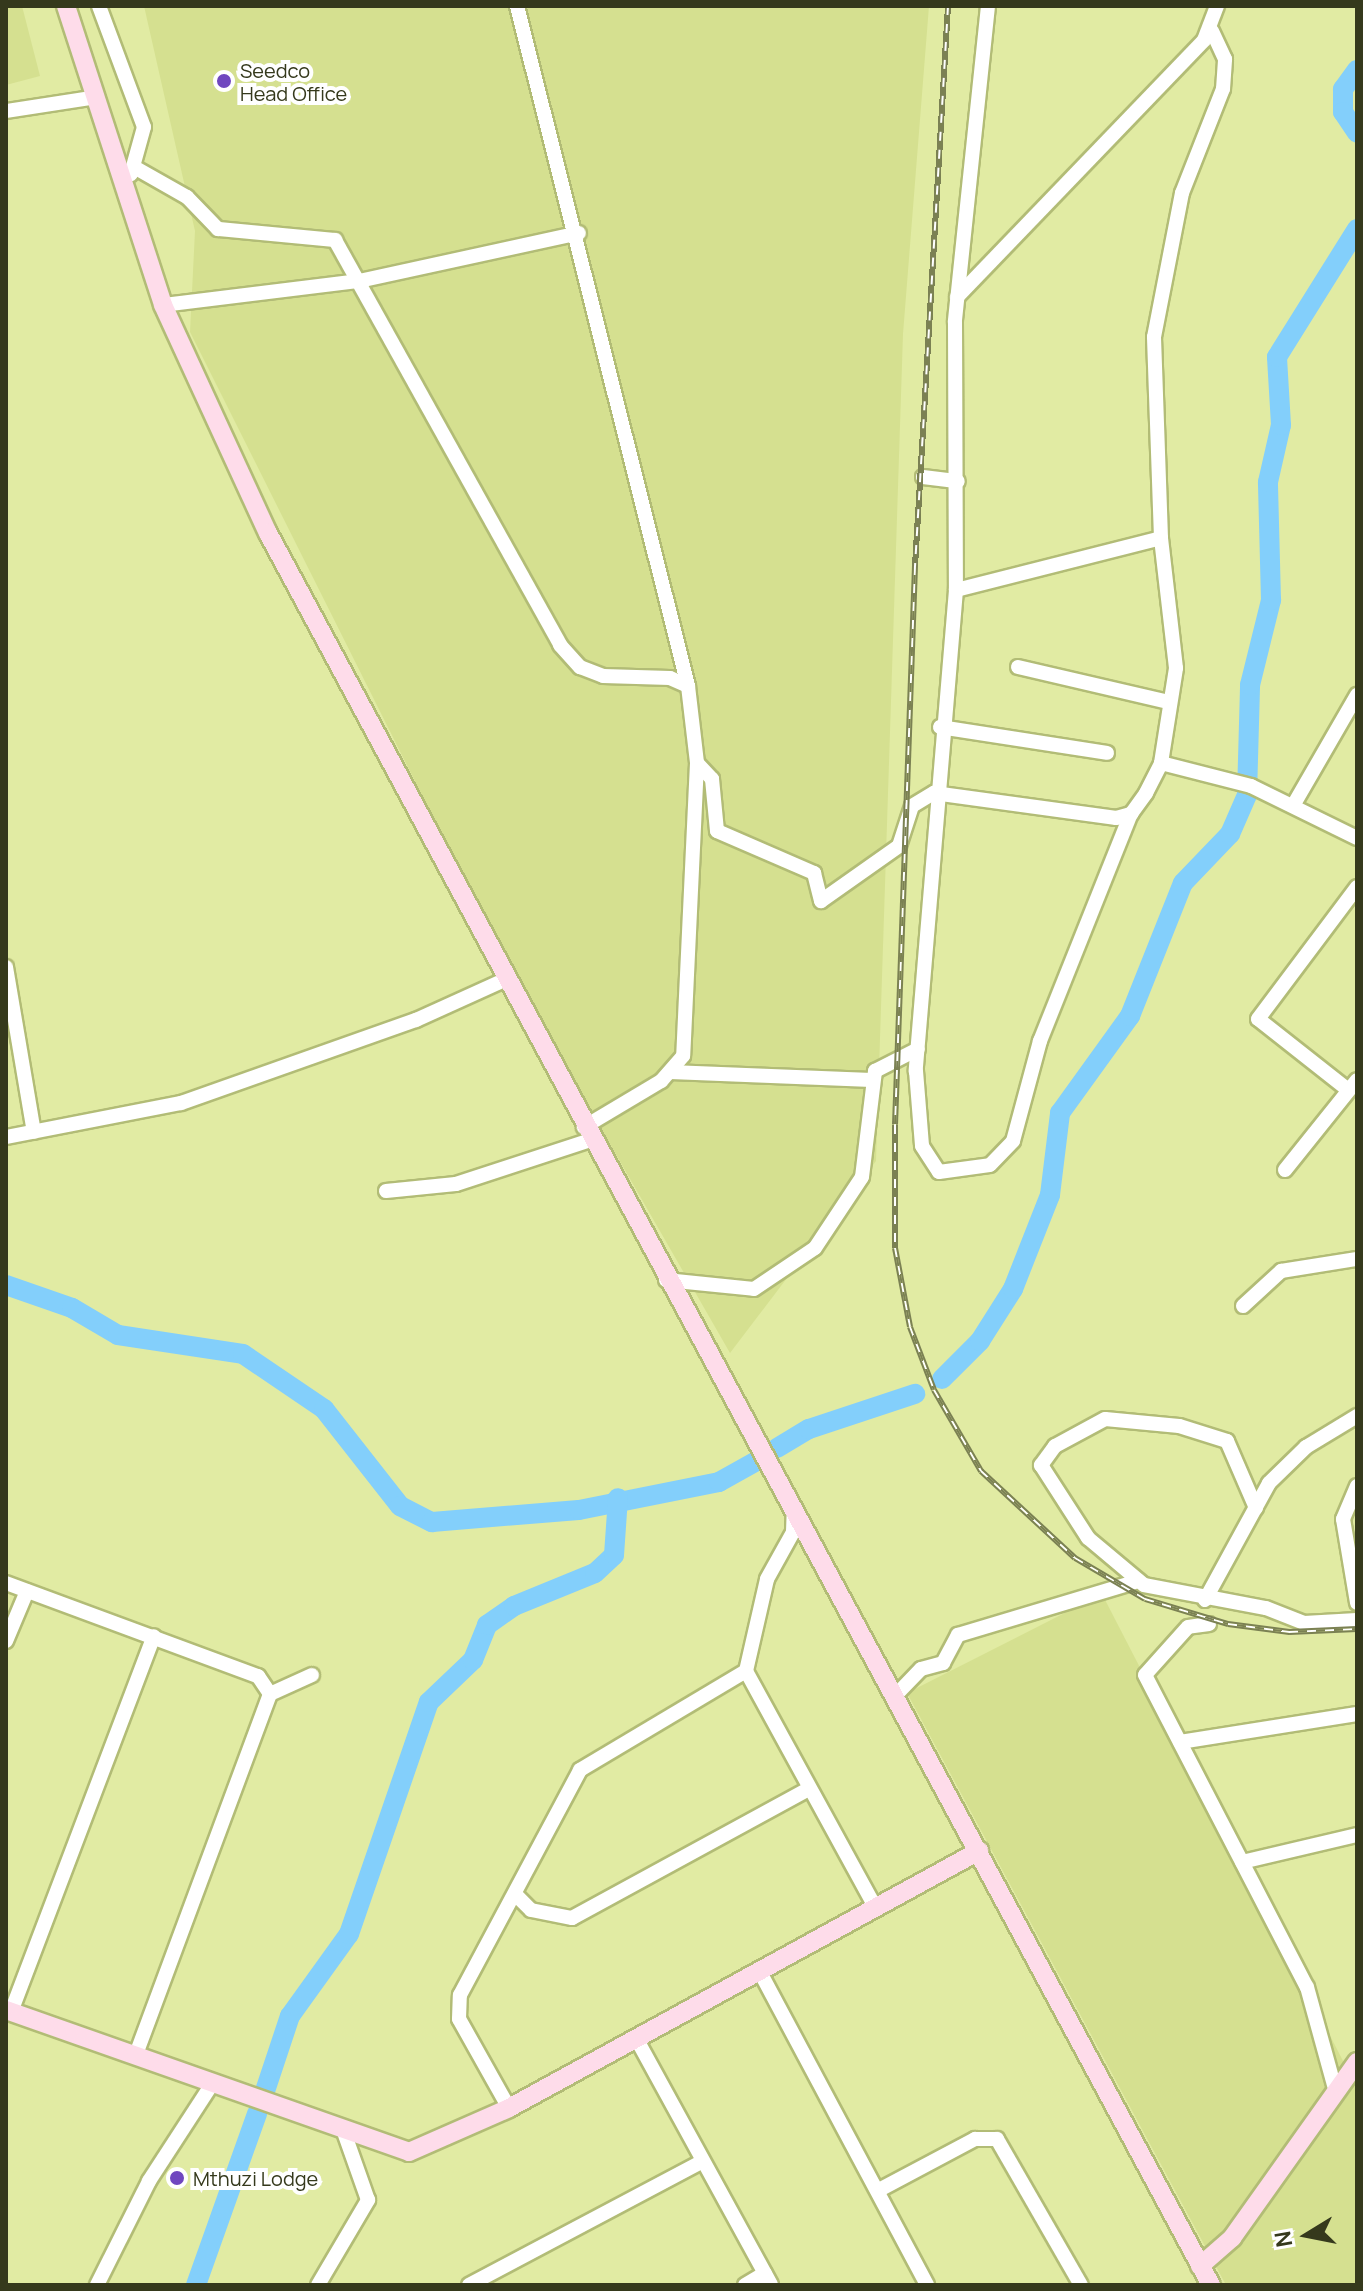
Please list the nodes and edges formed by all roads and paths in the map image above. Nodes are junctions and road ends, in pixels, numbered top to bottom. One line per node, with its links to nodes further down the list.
1 (66, 6): 7 (main road)
2 (99, 6): 9 (street)
3 (517, 6): 11 (street)
4 (988, 6): 13 (street)
5 (1217, 6): 6 (street)
6 (1212, 31): 13 (street); 17 (street)
7 (91, 98): 8 (street); 10 (main road)
8 (6, 111)
9 (134, 167): 10 (street); 12 (street)
10 (122, 192): 14 (main road)
11 (579, 233): 12 (street); 20 (street)
12 (359, 281): 14 (street); 20 (street)
13 (957, 297): 16 (street)
14 (163, 305): 33 (main road)
15 (923, 477): 16 (street)
16 (958, 481): 18 (street)
17 (1161, 538): 18 (street); 22 (street)
18 (956, 590): 23 (street)
19 (1018, 667): 22 (street)
20 (688, 686): 25 (street)
21 (1357, 695): 28 (street)
22 (1168, 702): 26 (street)
23 (940, 727): 24 (street); 27 (street)
24 (1107, 753)
25 (697, 763): 27 (street); 35 (street)
26 (1161, 763): 28 (street); 29 (street)
27 (934, 793): 29 (street); 34 (street)
28 (1294, 804): 30 (street)
29 (1131, 814): 34 (street)
30 (1357, 838)
31 (1357, 887): 37 (street)
32 (6, 967): 38 (street)
33 (504, 980): 38 (street); 39 (main road)
34 (918, 1049): 36 (street)
35 (671, 1072): 36 (street); 39 (street)
36 (871, 1080): 44 (street)
37 (1352, 1084): 41 (street)
38 (34, 1132): 40 (street)
39 (588, 1134): 42 (street); 44 (main road)
40 (6, 1137)
41 (1285, 1170)
42 (386, 1191)
43 (1357, 1259): 45 (street)
44 (666, 1280): 48 (main road)
45 (1243, 1306)
46 (1357, 1416): 49 (street)
47 (1357, 1486): 54 (street)
48 (794, 1505): 59 (street); 62 (main road)
49 (1256, 1508): 50 (street); 53 (street)
50 (1138, 1581): 53 (street); 62 (street)
51 (6, 1583): 52 (street)
52 (27, 1591): 57 (street); 58 (street)
53 (1205, 1600): 55 (street)
54 (1357, 1603)
55 (1357, 1620)
56 (1209, 1624): 64 (street)
57 (154, 1636): 61 (street); 72 (street)
58 (6, 1641)
59 (746, 1671): 65 (street); 69 (street)
60 (312, 1675): 61 (street)
61 (270, 1694): 74 (street)
62 (894, 1697): 67 (main road)
63 (1357, 1714): 64 (street)
64 (1180, 1742): 68 (street)
65 (809, 1789): 69 (street); 70 (street)
66 (1357, 1835): 68 (street)
67 (979, 1851): 70 (main road); 82 (main road)
68 (1242, 1862): 76 (street)
69 (516, 1895): 78 (street)
70 (876, 1908): 71 (main road)
71 (760, 1972): 73 (main road); 81 (street)
72 (8, 2011): 74 (main road)
73 (636, 2038): 78 (main road); 80 (street)
74 (136, 2055): 77 (main road)
75 (1357, 2062): 76 (main road)
76 (1334, 2085): 82 (main road)
77 (210, 2087): 79 (main road); 84 (street)
78 (509, 2108): 79 (main road)
79 (345, 2135): 85 (street)
80 (701, 2162): 83 (street); 86 (street)
81 (879, 2190): 88 (street); 89 (street)
82 (1200, 2266): 90 (main road)
83 (768, 2279): 87 (street)
84 (97, 2285)
85 (318, 2285)
86 (469, 2285)
87 (745, 2285)
88 (927, 2285)
89 (1081, 2285)
90 (1211, 2285)

